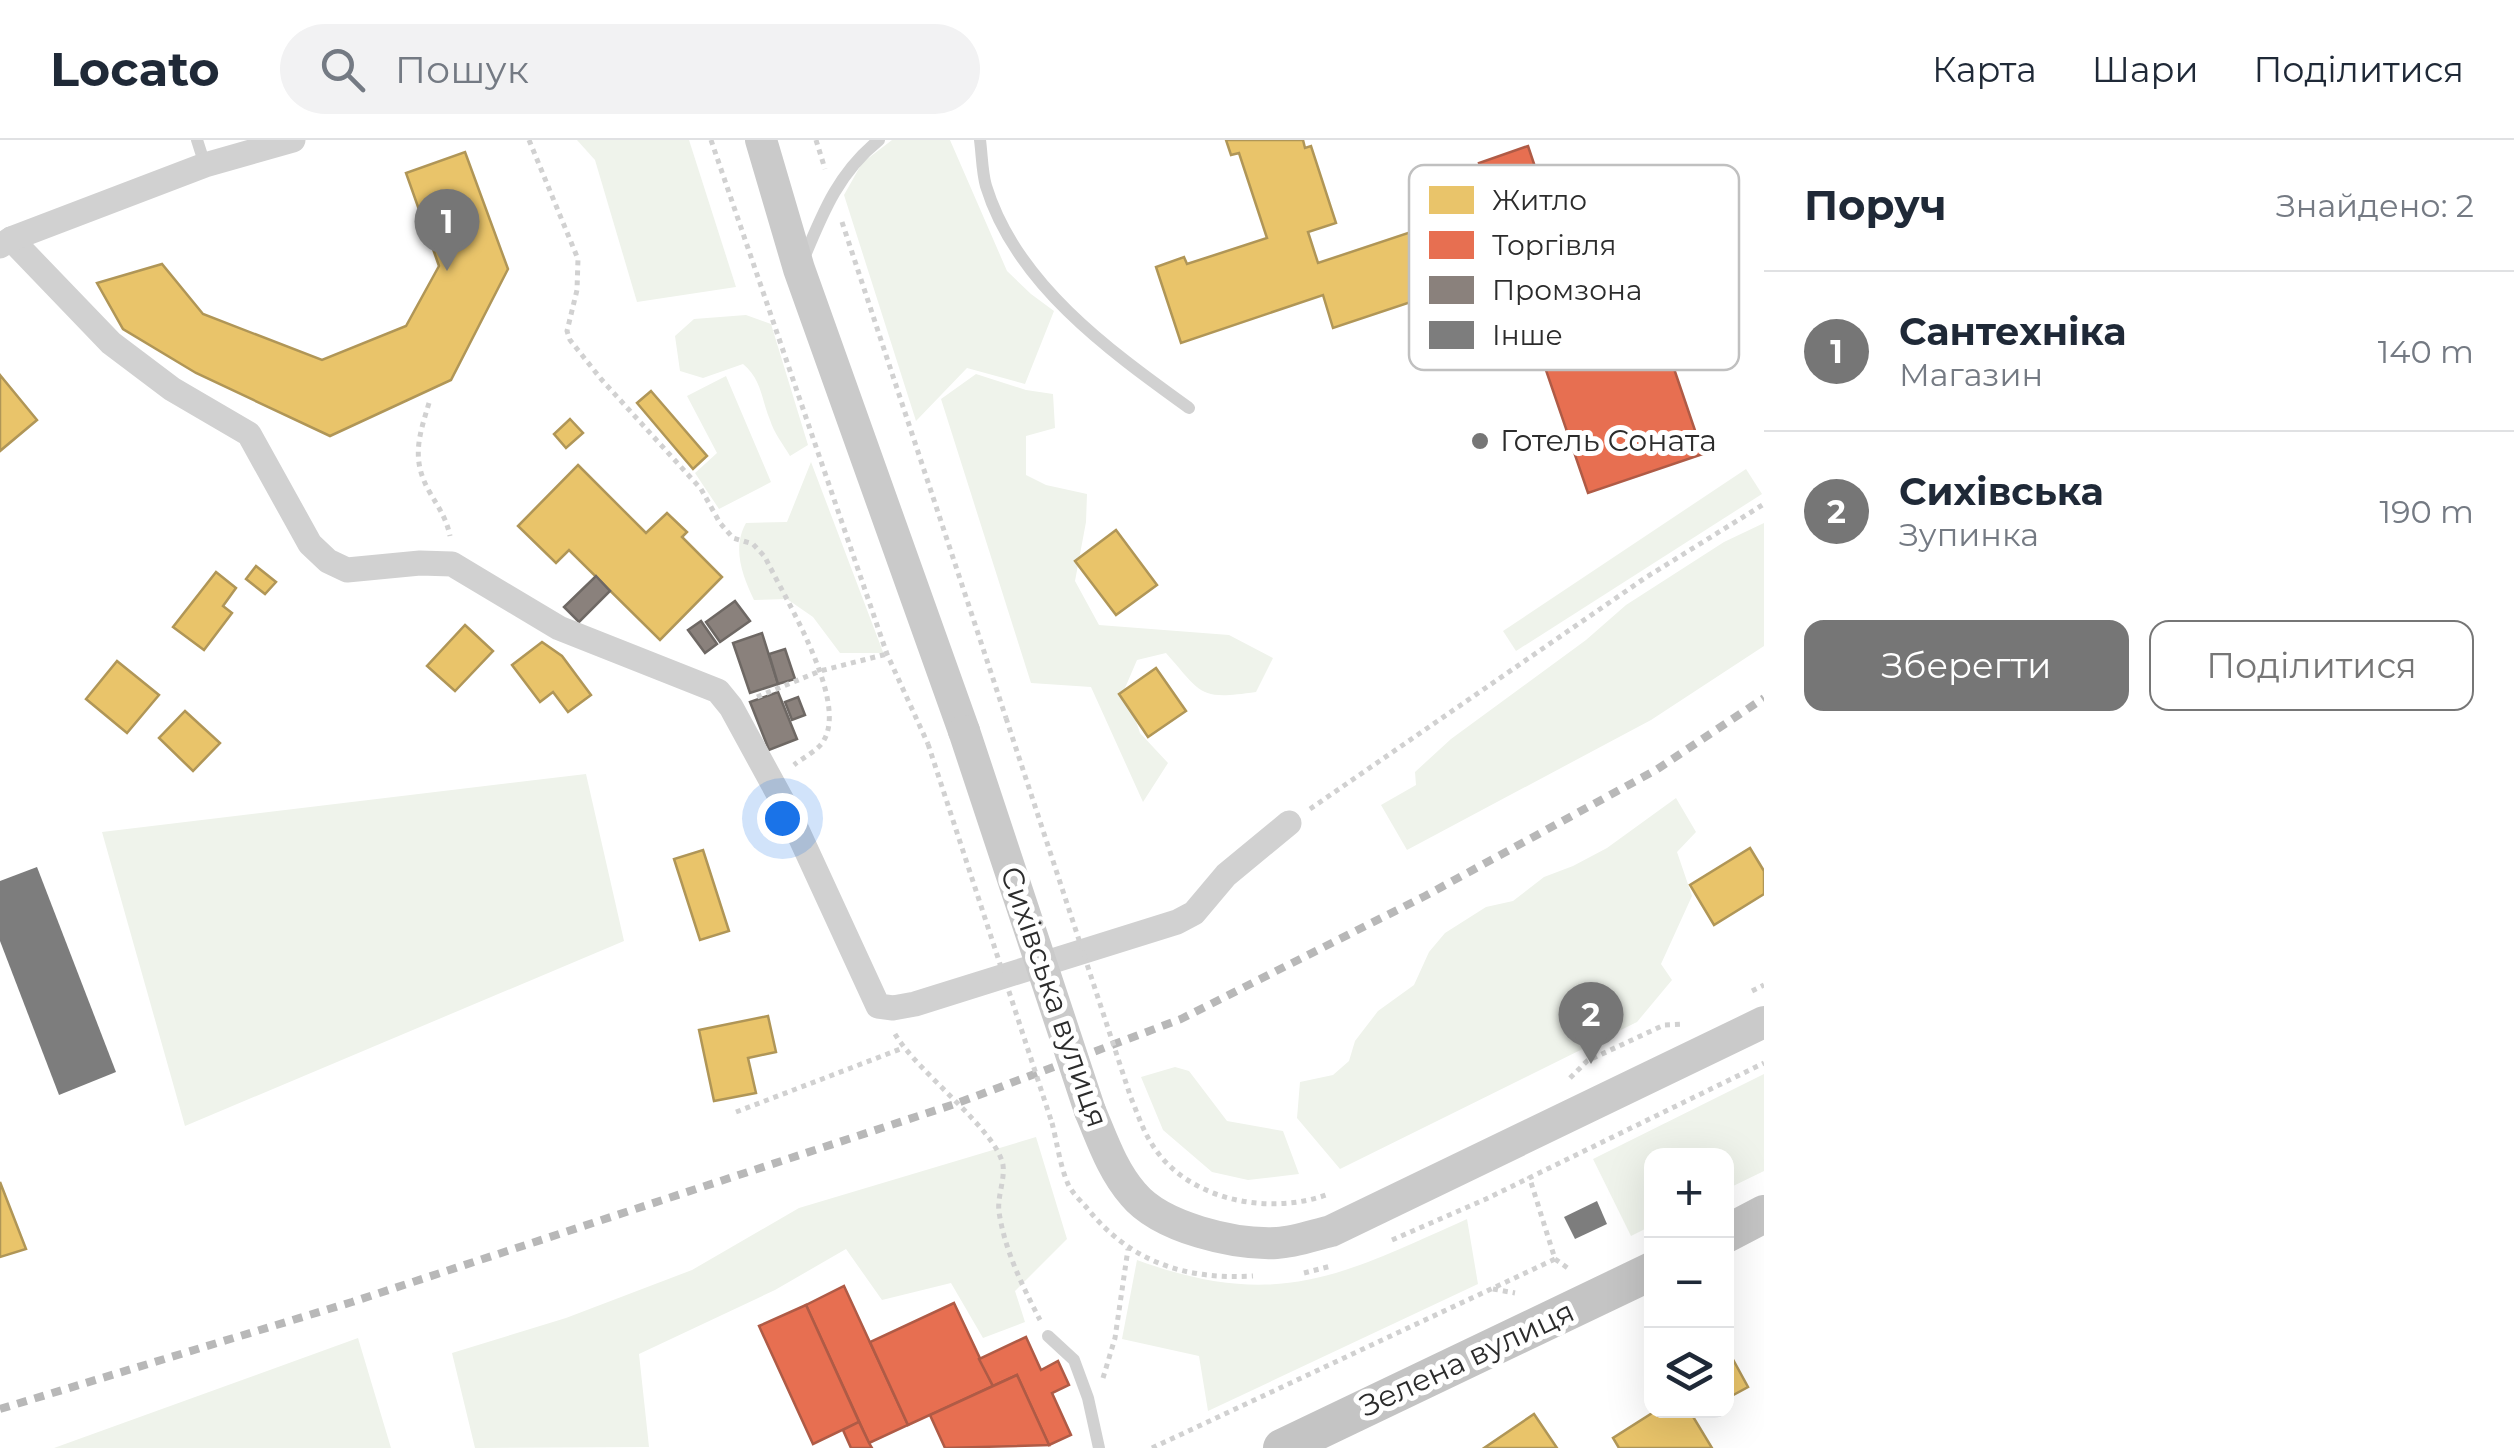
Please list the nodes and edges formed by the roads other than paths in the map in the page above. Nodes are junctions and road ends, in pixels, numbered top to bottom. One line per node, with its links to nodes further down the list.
1 (293, 140): 5 (street)
2 (760, 140): 7 (main road, Сихівська вулиця)
3 (879, 140): 7 (lane)
4 (980, 140): 8 (lane)
5 (201, 152): 6 (street)
6 (5, 242): 9 (street)
7 (799, 269): 10 (main road, Сихівська вулиця, bridge)
8 (1189, 408)
9 (1289, 823)
10 (1764, 1022)
11 (1764, 1214): 12 (main road)
12 (1734, 1230)
13 (1644, 1275): 16 (main road, Зелена вулиця)
14 (1048, 1336): 15 (lane)
15 (1099, 1448)
16 (1282, 1448)

